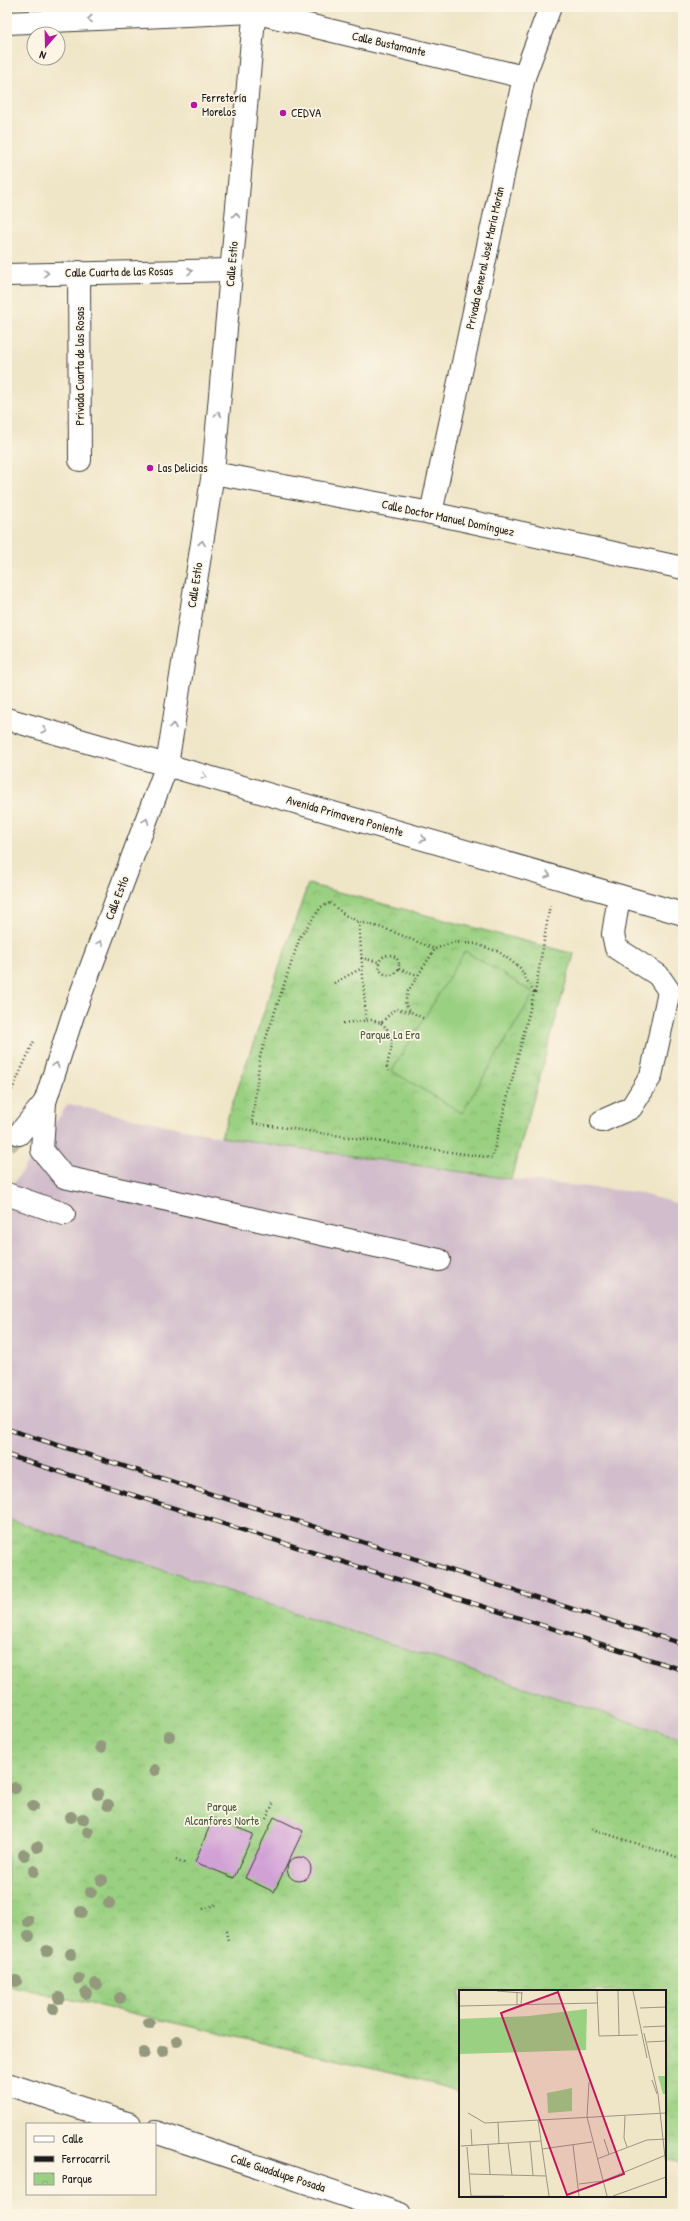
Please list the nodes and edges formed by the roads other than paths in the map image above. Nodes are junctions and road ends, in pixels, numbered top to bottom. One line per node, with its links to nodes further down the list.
1 (550, 7): 4 (street, Privada General José María Morán)
2 (255, 10): 3 (street, Calle Bustamante, one-way to 3); 4 (street, Calle Bustamante); 5 (street, Calle Estío, one-way to 2)
3 (7, 23)
4 (524, 77): 10 (street, Privada General José María Morán)
5 (231, 270): 6 (street, Calle Cuarta de las Rosas, one-way to 5); 9 (street, Calle Estío, one-way to 5)
6 (79, 272): 7 (street, Calle Cuarta de las Rosas, one-way to 6); 8 (street, Privada Cuarta de las Rosas)
7 (7, 275)
8 (80, 460)
9 (213, 473): 10 (street, Calle Doctor Manuel Domínguez); 13 (street, Calle Estío, one-way to 9)
10 (431, 513): 11 (street, Calle Doctor Manuel Domínguez)
11 (683, 568)
12 (7, 719): 13 (street, Avenida Primavera Poniente, one-way to 13)
13 (167, 765): 14 (street, Avenida Primavera Poniente, one-way to 14); 16 (street, Calle Estío, one-way to 13)
14 (620, 896): 15 (street, Avenida Primavera Poniente); 17 (street)
15 (683, 914)
16 (44, 1102): 18 (street, Calle Estío); 21 (street)
17 (602, 1121)
18 (19, 1134)
19 (7, 1194): 20 (street)
20 (64, 1214)
21 (439, 1260)
22 (7, 2084): 23 (street)
23 (127, 2123)
24 (156, 2132): 25 (street, Calle Guadalupe Posada)
25 (400, 2214)

